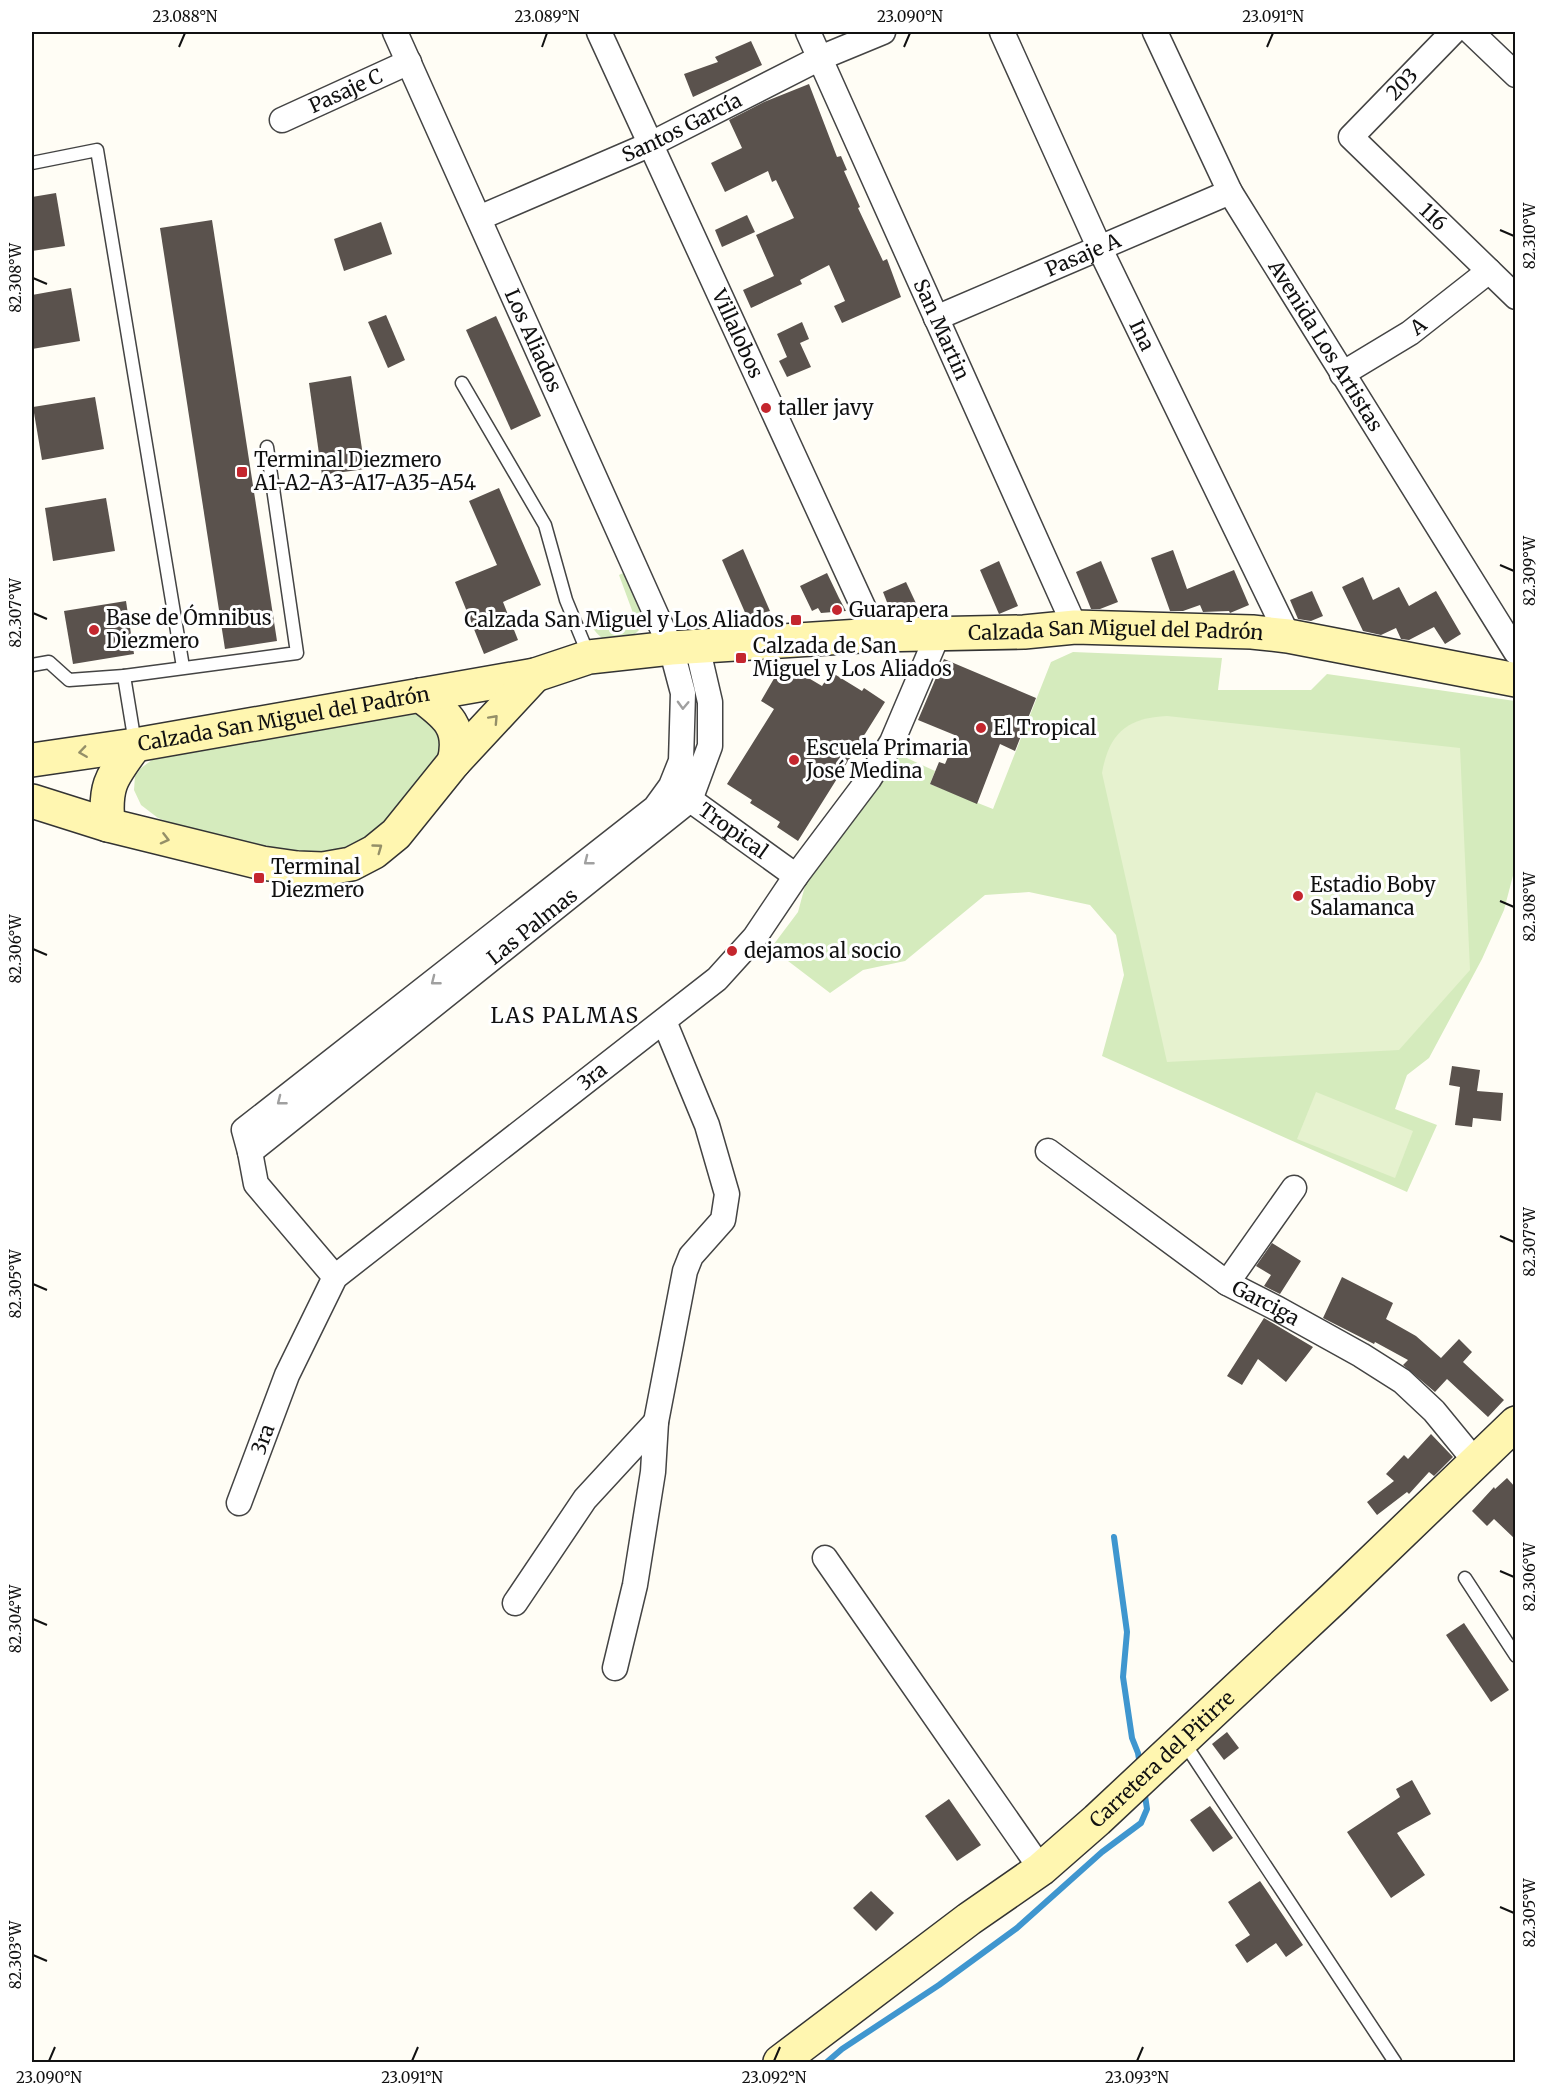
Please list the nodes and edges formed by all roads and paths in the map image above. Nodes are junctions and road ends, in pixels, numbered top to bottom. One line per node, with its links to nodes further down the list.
1 (395, 32): 10 (street, Los Aliados)
2 (599, 32): 14 (street, Villalobos)
3 (808, 32): 9 (street, San Martin)
4 (883, 32): 9 (street, Santos García)
5 (1002, 32): 18 (street, Ina)
6 (1155, 32): 16 (street, Avenida Los Artistas)
7 (1453, 32): 13 (street, 203)
8 (1471, 32): 11 (street)
9 (820, 58): 14 (street, Santos García); 21 (street, San Martin)
10 (409, 62): 12 (street, Pasaje C); 17 (street, Los Aliados)
11 (1515, 75)
12 (282, 120)
13 (1351, 137): 19 (street, 116)
14 (651, 144): 17 (street, Santos García); 27 (street, Villalobos)
15 (32, 163): 33 (lane)
16 (1230, 192): 18 (street, Pasaje A); 22 (street, Avenida Los Artistas)
17 (479, 218): 29 (street, Los Aliados)
18 (1100, 249): 21 (street, Pasaje A); 28 (street, Ina)
19 (1489, 271): 20 (street, 116); 22 (street, A)
20 (1515, 297)
21 (936, 318): 25 (street, San Martin)
22 (1342, 374): 30 (street, Avenida Los Artistas)
23 (462, 383): 31 (lane)
24 (267, 447): 33 (lane)
25 (1075, 627): 26 (main road, Calzada San Miguel del Padrón); 28 (main road, Calzada San Miguel del Padrón)
26 (938, 634): 27 (main road, Calzada San Miguel del Padrón); 45 (street, 3ra)
27 (876, 635): 29 (main road, Calzada San Miguel del Padrón)
28 (1288, 636): 36 (main road, Calzada San Miguel del Padrón)
29 (684, 647): 31 (main road, Calzada San Miguel del Padrón); 41 (street, Las Palmas, one-way to 41); 42 (street)
30 (1515, 652)
31 (589, 657): 34 (main road, Calzada San Miguel del Padrón)
32 (32, 665): 35 (lane)
33 (183, 667): 35 (lane)
34 (535, 675): 37 (main road, Calzada San Miguel del Padrón); 40 (main road, Calzada San Miguel del Padrón, one-way to 34)
35 (124, 676): 38 (lane)
36 (1515, 680)
37 (420, 695): 38 (main road, Calzada San Miguel del Padrón); 40 (main road)
38 (135, 745): 39 (main road, Calzada San Miguel del Padrón, one-way to 39); 44 (main road)
39 (32, 760)
40 (454, 762): 44 (main road, Calzada San Miguel del Padrón, one-way to 40)
41 (671, 786): 42 (street, Tropical); 48 (street, Las Palmas, one-way to 48)
42 (690, 800): 45 (street, Tropical); 48 (street, Las Palmas)
43 (32, 801): 44 (main road, Calzada San Miguel del Padrón)
44 (108, 825)
45 (796, 876): 46 (street, 3ra)
46 (664, 1021): 50 (street, 3ra); 52 (street)
47 (1048, 1151): 51 (street, Garciga)
48 (250, 1152): 50 (street, Las Palmas)
49 (1294, 1188): 51 (street)
50 (335, 1276): 55 (street, 3ra)
51 (1227, 1283): 54 (street, Garciga)
52 (656, 1422): 58 (street); 60 (street)
53 (1515, 1423): 54 (main road, Carretera del Pitirre)
54 (1475, 1461): 61 (main road, Carretera del Pitirre)
55 (239, 1503)
56 (825, 1558): 62 (street)
57 (1465, 1578): 59 (lane)
58 (515, 1603)
59 (1515, 1656)
60 (615, 1668)
61 (1182, 1740): 62 (main road, Carretera del Pitirre); 64 (lane)
62 (1041, 1869): 63 (main road, Carretera del Pitirre)
63 (780, 2062)
64 (1395, 2062)

